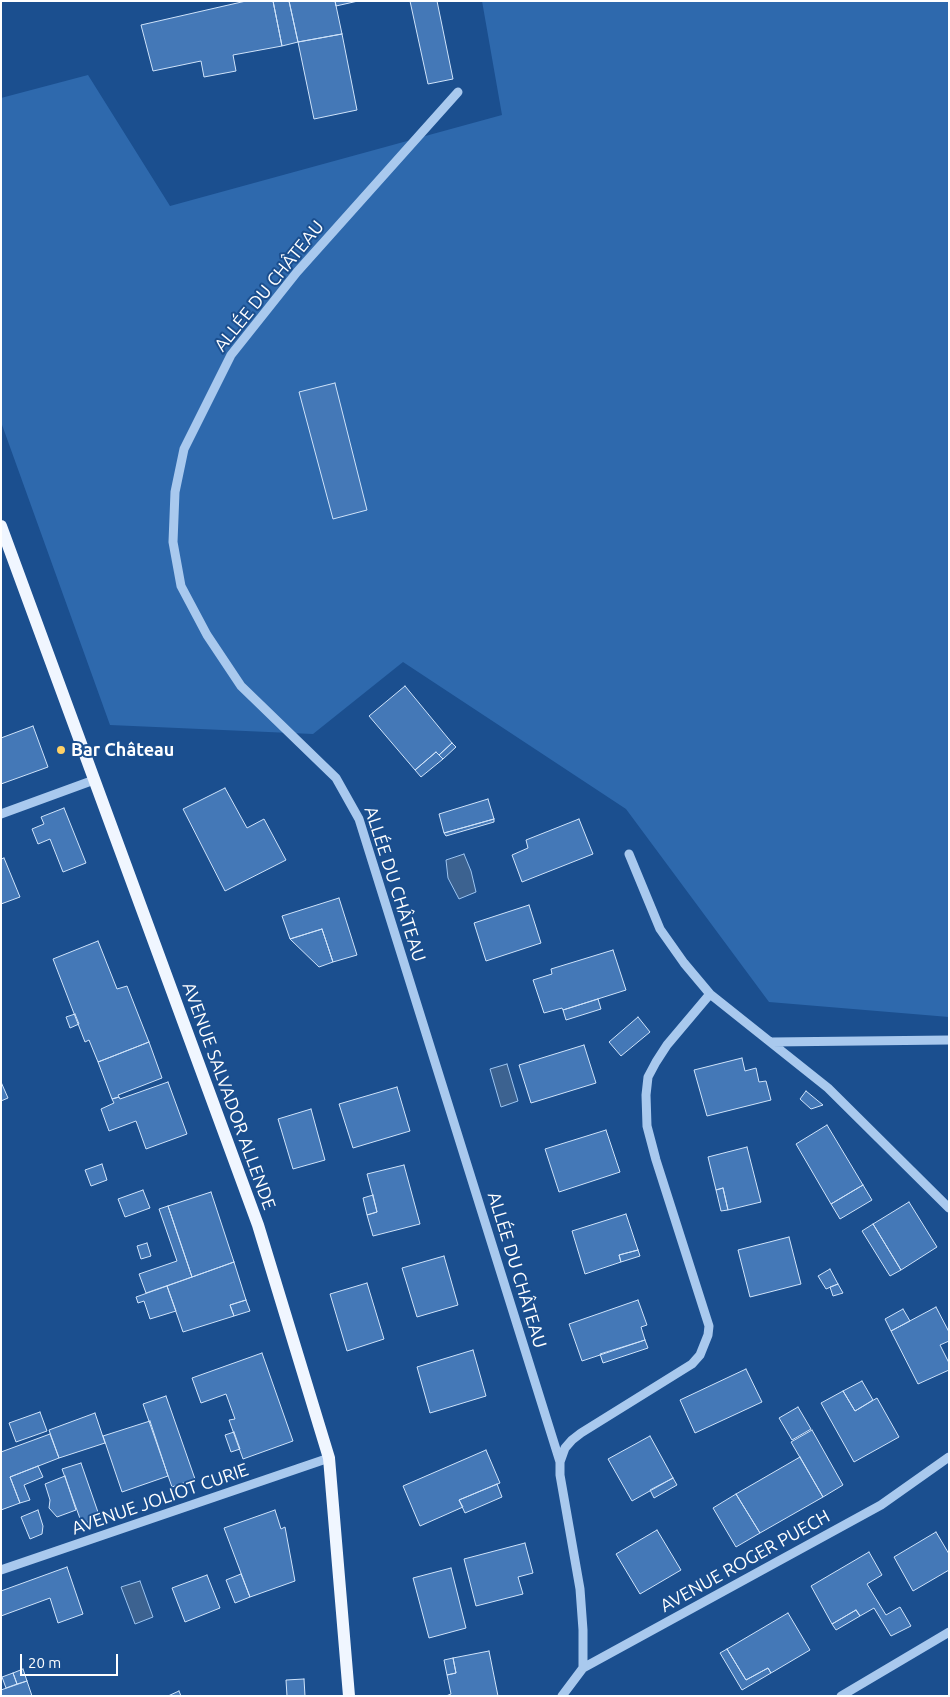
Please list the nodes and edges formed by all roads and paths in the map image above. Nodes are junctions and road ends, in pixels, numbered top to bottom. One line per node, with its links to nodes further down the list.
1 (458, 92): 12 (street, ALLÉE DU CHÂTEAU)
2 (1, 526): 3 (main road, AVENUE SALVADOR ALLENDE)
3 (94, 780): 4 (street); 11 (main road, AVENUE SALVADOR ALLENDE)
4 (1, 814)
5 (630, 854): 6 (street)
6 (710, 994): 8 (street); 12 (street)
7 (949, 1040): 8 (street)
8 (772, 1042): 9 (street)
9 (949, 1208)
10 (949, 1457): 15 (street, AVENUE ROGER PUECH)
11 (329, 1458): 13 (street, AVENUE JOLIOT CURIE); 16 (main road, AVENUE SALVADOR ALLENDE)
12 (560, 1462): 15 (street, ALLÉE DU CHÂTEAU)
13 (1, 1570)
14 (949, 1632): 18 (street)
15 (584, 1668): 17 (street, AVENUE ROGER PUECH)
16 (349, 1696)
17 (562, 1696)
18 (841, 1696)

